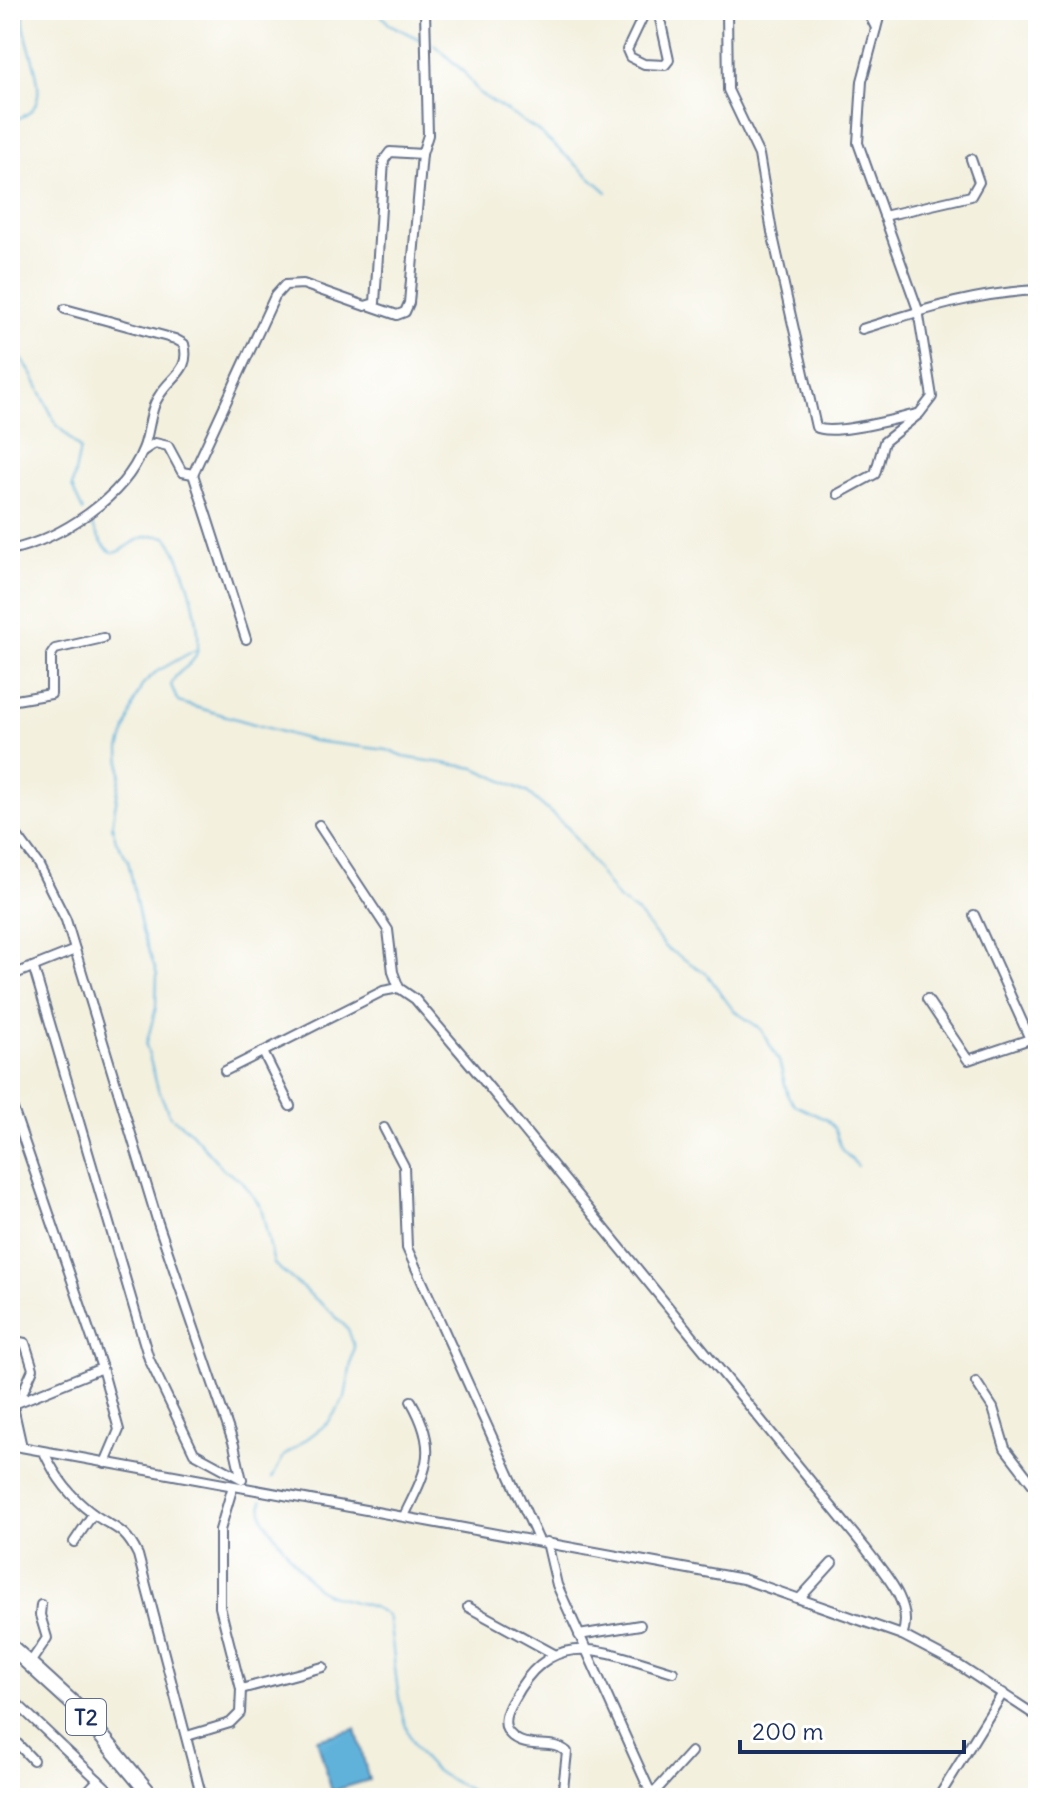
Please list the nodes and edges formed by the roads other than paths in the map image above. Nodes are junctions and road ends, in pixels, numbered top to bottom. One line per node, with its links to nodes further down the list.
1 (425, 10): 8 (street)
2 (646, 10): 3 (street)
3 (658, 10)
4 (727, 10): 16 (street)
5 (867, 10): 7 (street)
6 (881, 10): 7 (street)
7 (876, 29): 10 (street)
8 (422, 154): 12 (street); 12 (street)
9 (971, 159): 10 (street)
10 (884, 216): 14 (street)
11 (1038, 290): 14 (street)
12 (371, 306): 18 (street)
13 (65, 309): 17 (street)
14 (918, 310): 15 (street); 16 (street)
15 (862, 329)
16 (919, 414): 19 (street)
17 (143, 451): 18 (street); 20 (street)
18 (193, 474): 22 (street)
19 (838, 494)
20 (10, 550)
21 (103, 638): 23 (street)
22 (246, 639)
23 (10, 701)
24 (319, 825): 30 (street)
25 (10, 826): 27 (street)
26 (974, 915): 32 (street)
27 (75, 950): 28 (street); 48 (street)
28 (34, 969): 29 (street); 48 (street)
29 (10, 976)
30 (399, 988): 33 (street); 61 (street)
31 (927, 999): 32 (street)
32 (1034, 1037)
33 (263, 1052): 34 (street); 36 (street)
34 (225, 1071)
35 (10, 1100): 39 (street)
36 (290, 1106)
37 (384, 1128): 53 (street)
38 (10, 1340): 43 (street)
39 (102, 1368): 43 (street); 47 (street)
40 (976, 1382): 50 (street)
41 (10, 1393): 43 (street)
42 (411, 1401): 52 (street)
43 (17, 1402): 45 (street)
44 (10, 1445): 45 (street)
45 (22, 1447): 46 (street)
46 (44, 1452): 47 (street); 51 (street)
47 (105, 1463): 49 (street)
48 (241, 1476): 49 (street)
49 (238, 1487): 52 (street); 68 (street)
50 (1038, 1491)
51 (93, 1514): 54 (street); 73 (street)
52 (404, 1516): 53 (street)
53 (543, 1541): 56 (street); 60 (street)
54 (74, 1542)
55 (832, 1563): 56 (street)
56 (801, 1597): 61 (street)
57 (41, 1605): 65 (street)
58 (468, 1607): 64 (street)
59 (640, 1625): 60 (street)
60 (579, 1635): 63 (street)
61 (902, 1635): 69 (street)
62 (10, 1646): 65 (highway, T2)
63 (585, 1647): 64 (street); 67 (street); 77 (street)
64 (554, 1654): 82 (street)
65 (30, 1663): 80 (highway, T2)
66 (323, 1667): 68 (street)
67 (673, 1672)
68 (241, 1689): 73 (street)
69 (1003, 1693): 71 (street); 83 (street)
70 (10, 1697): 76 (street)
71 (1038, 1717)
72 (10, 1736): 75 (street)
73 (187, 1736): 81 (street)
74 (691, 1752): 77 (street)
75 (33, 1760)
76 (98, 1780): 78 (street); 79 (street)
77 (652, 1796)
78 (81, 1798)
79 (117, 1798)
80 (152, 1798)
81 (202, 1798)
82 (562, 1798)
83 (938, 1798)

